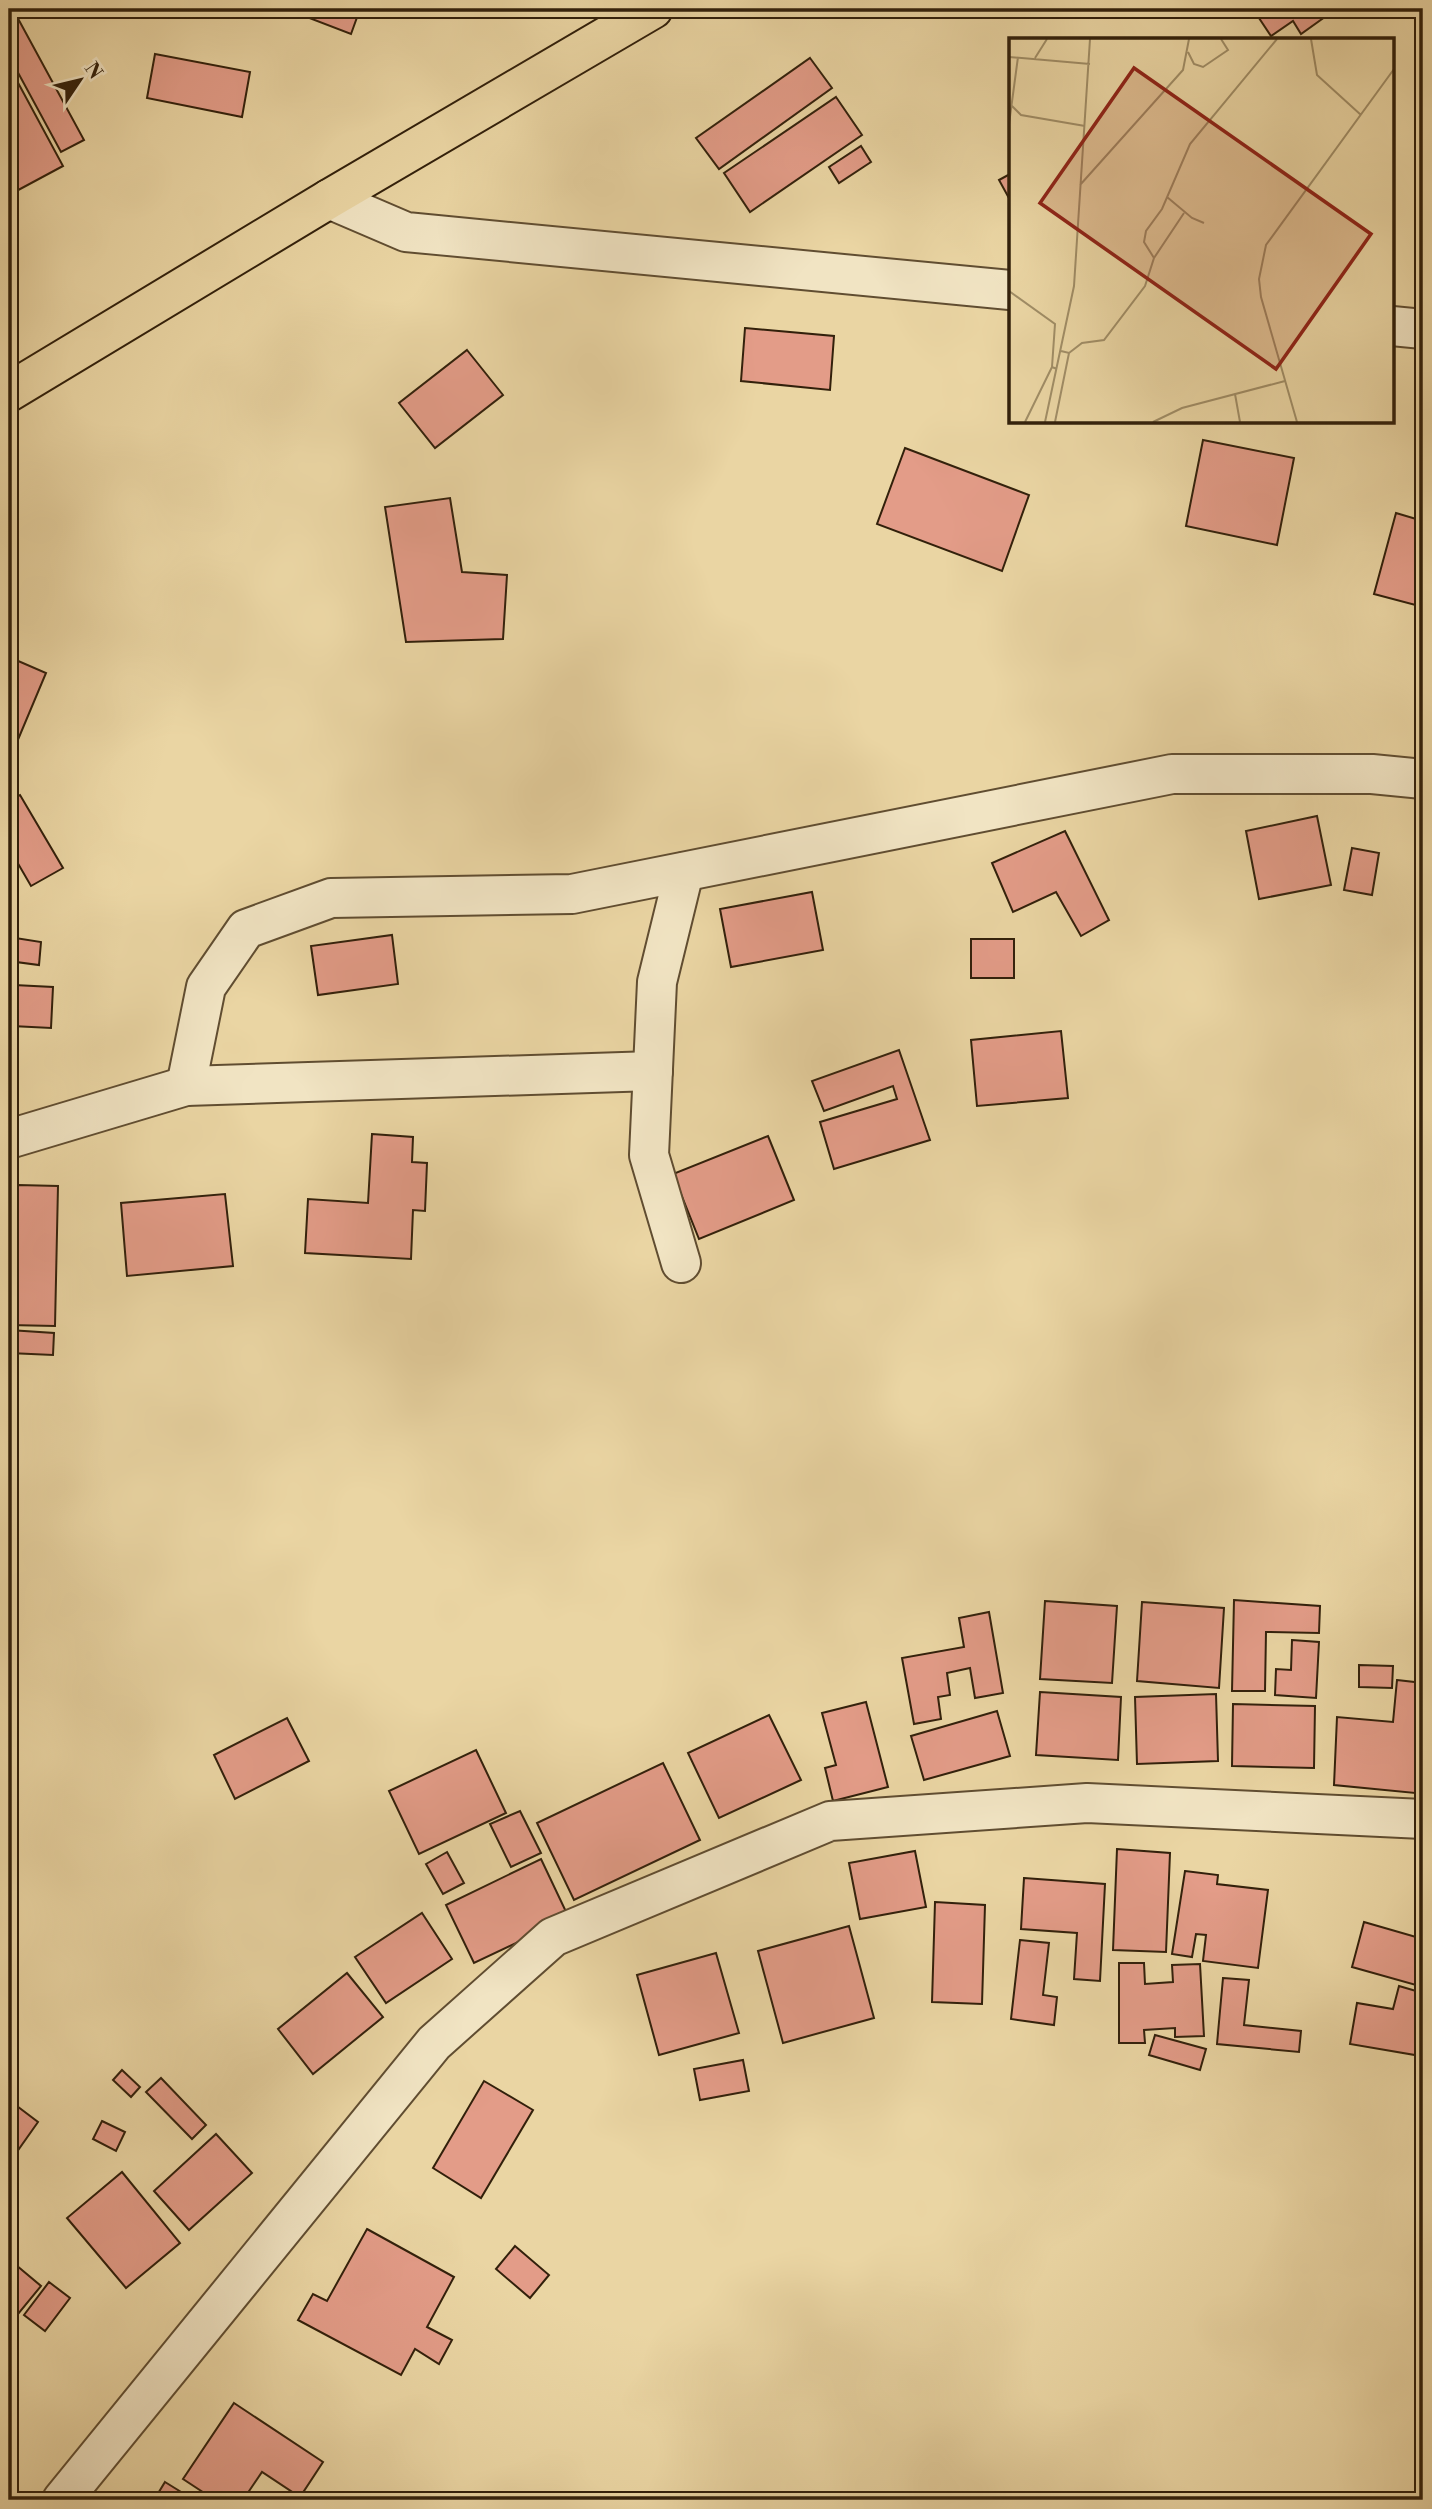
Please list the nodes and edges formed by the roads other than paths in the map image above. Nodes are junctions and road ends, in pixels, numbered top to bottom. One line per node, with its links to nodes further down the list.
1 (653, 9): 2 (highway)
2 (329, 199): 3 (street); 6 (highway)
3 (1009, 290)
4 (1394, 326): 5 (street)
5 (1423, 329)
6 (9, 392)
7 (1423, 779): 8 (street)
8 (684, 873): 9 (street); 10 (street)
9 (653, 1071): 10 (street); 12 (street)
10 (186, 1086): 11 (street)
11 (9, 1139)
12 (681, 1263)
13 (1423, 1819): 14 (street)
14 (62, 2500)

